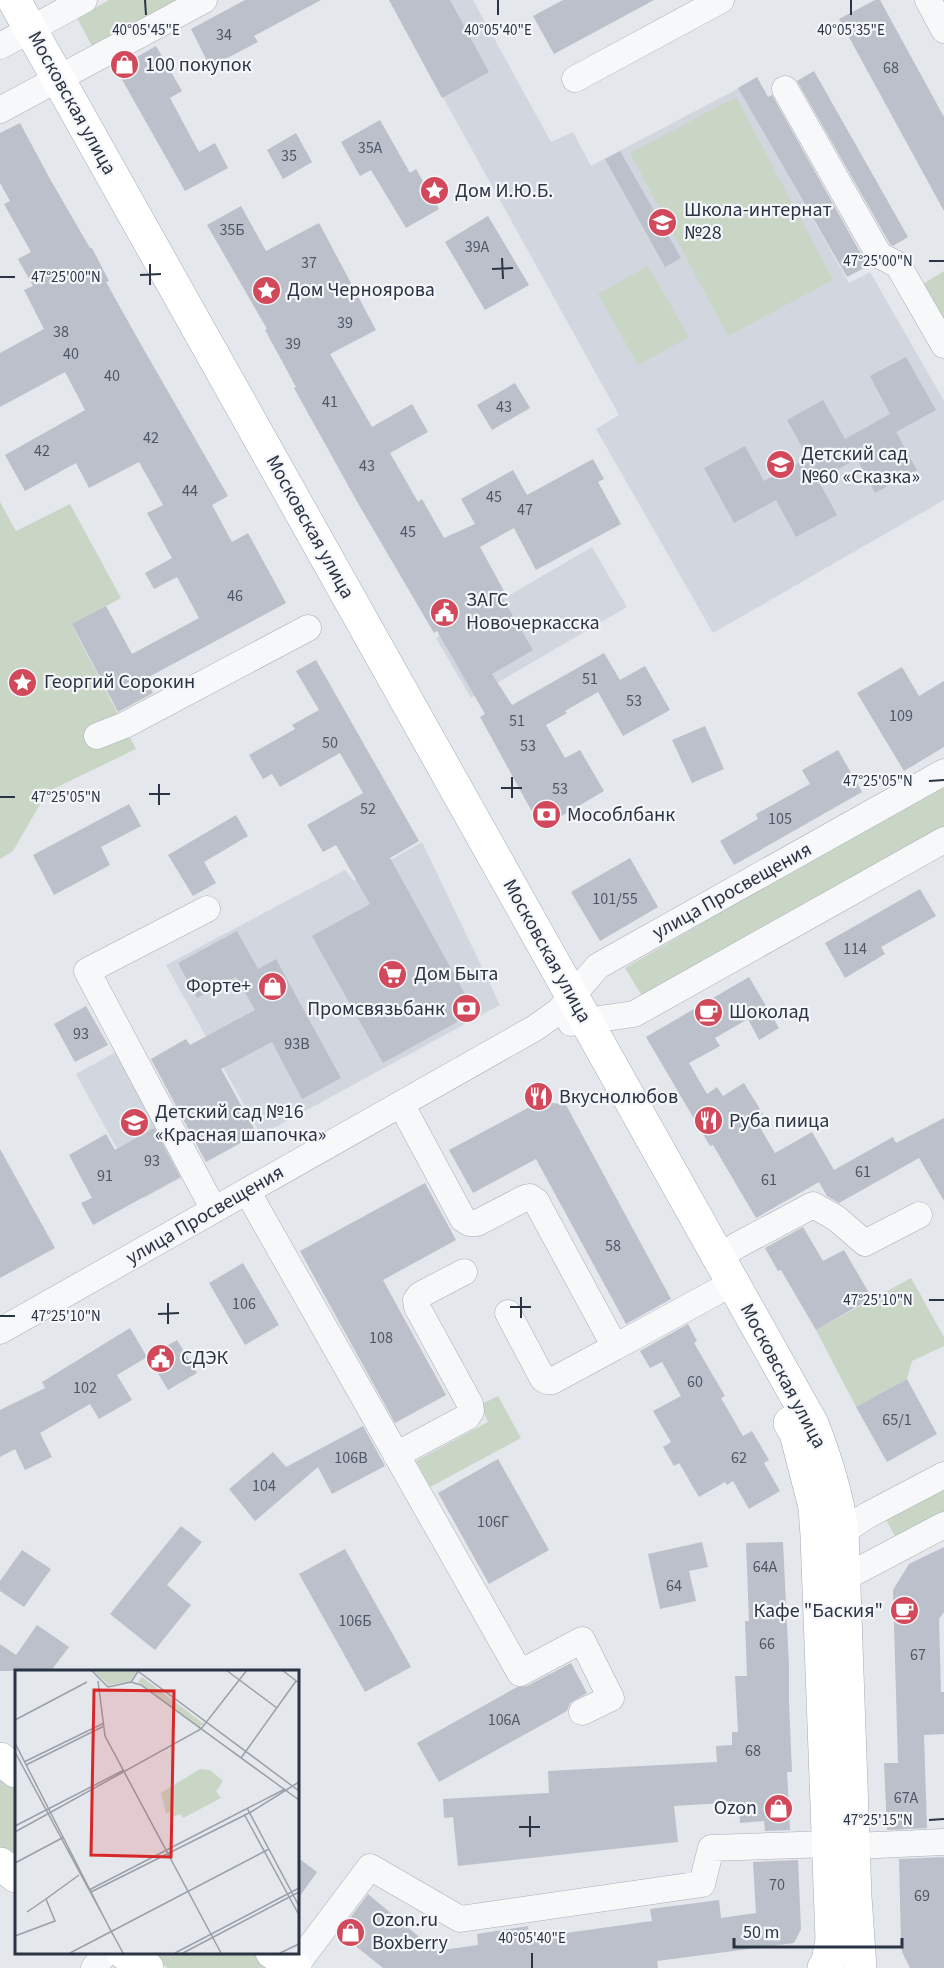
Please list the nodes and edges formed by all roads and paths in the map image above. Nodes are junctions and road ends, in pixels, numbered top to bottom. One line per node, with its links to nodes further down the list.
1 (14, 0): 8 (main road, Московская улица)
2 (84, 0): 8 (street)
3 (204, 0): 10 (street)
4 (721, 0): 9 (street)
5 (928, 0): 7 (street)
6 (0, 2): 8 (main road, Московская улица)
7 (944, 30)
8 (16, 37): 10 (main road, Московская улица)
9 (575, 79)
10 (53, 82): 12 (street); 19 (main road, Московская улица)
11 (785, 89): 13 (street)
12 (0, 110)
13 (944, 345)
14 (308, 628): 15 (street)
15 (97, 736)
16 (944, 772): 19 (street, улица Просвещения)
17 (944, 840): 19 (street, улица Просвещения)
18 (207, 909): 22 (street)
19 (564, 1016): 20 (street, улица Просвещения); 24 (main road, Московская улица); 26 (main road, Московская улица)
20 (401, 1104): 21 (street, улица Просвещения); 29 (street)
21 (247, 1191): 22 (street, улица Просвещения); 30 (street)
22 (214, 1210): 28 (street, улица Просвещения)
23 (919, 1215): 24 (street)
24 (718, 1258): 33 (main road, Московская улица)
25 (464, 1272): 30 (street)
26 (716, 1292): 29 (street); 33 (main road, Московская улица)
27 (507, 1313): 29 (street)
28 (0, 1331)
29 (615, 1347)
30 (396, 1455): 35 (street)
31 (944, 1474): 33 (street)
32 (944, 1525): 34 (street)
33 (829, 1533): 34 (main road, Московская улица)
34 (831, 1579): 39 (main road, Московская улица)
35 (582, 1712)
36 (0, 1759): 37 (main road)
37 (15, 1770)
38 (944, 1842): 39 (street)
39 (841, 1845): 45 (street); 46 (main road, Московская улица); 47 (main road, Московская улица)
40 (0, 1864): 41 (main road)
41 (15, 1875)
42 (273, 1953): 45 (main road)
43 (130, 1956): 44 (street)
44 (94, 1968)
45 (295, 1968)
46 (824, 1968)
47 (860, 1968)

